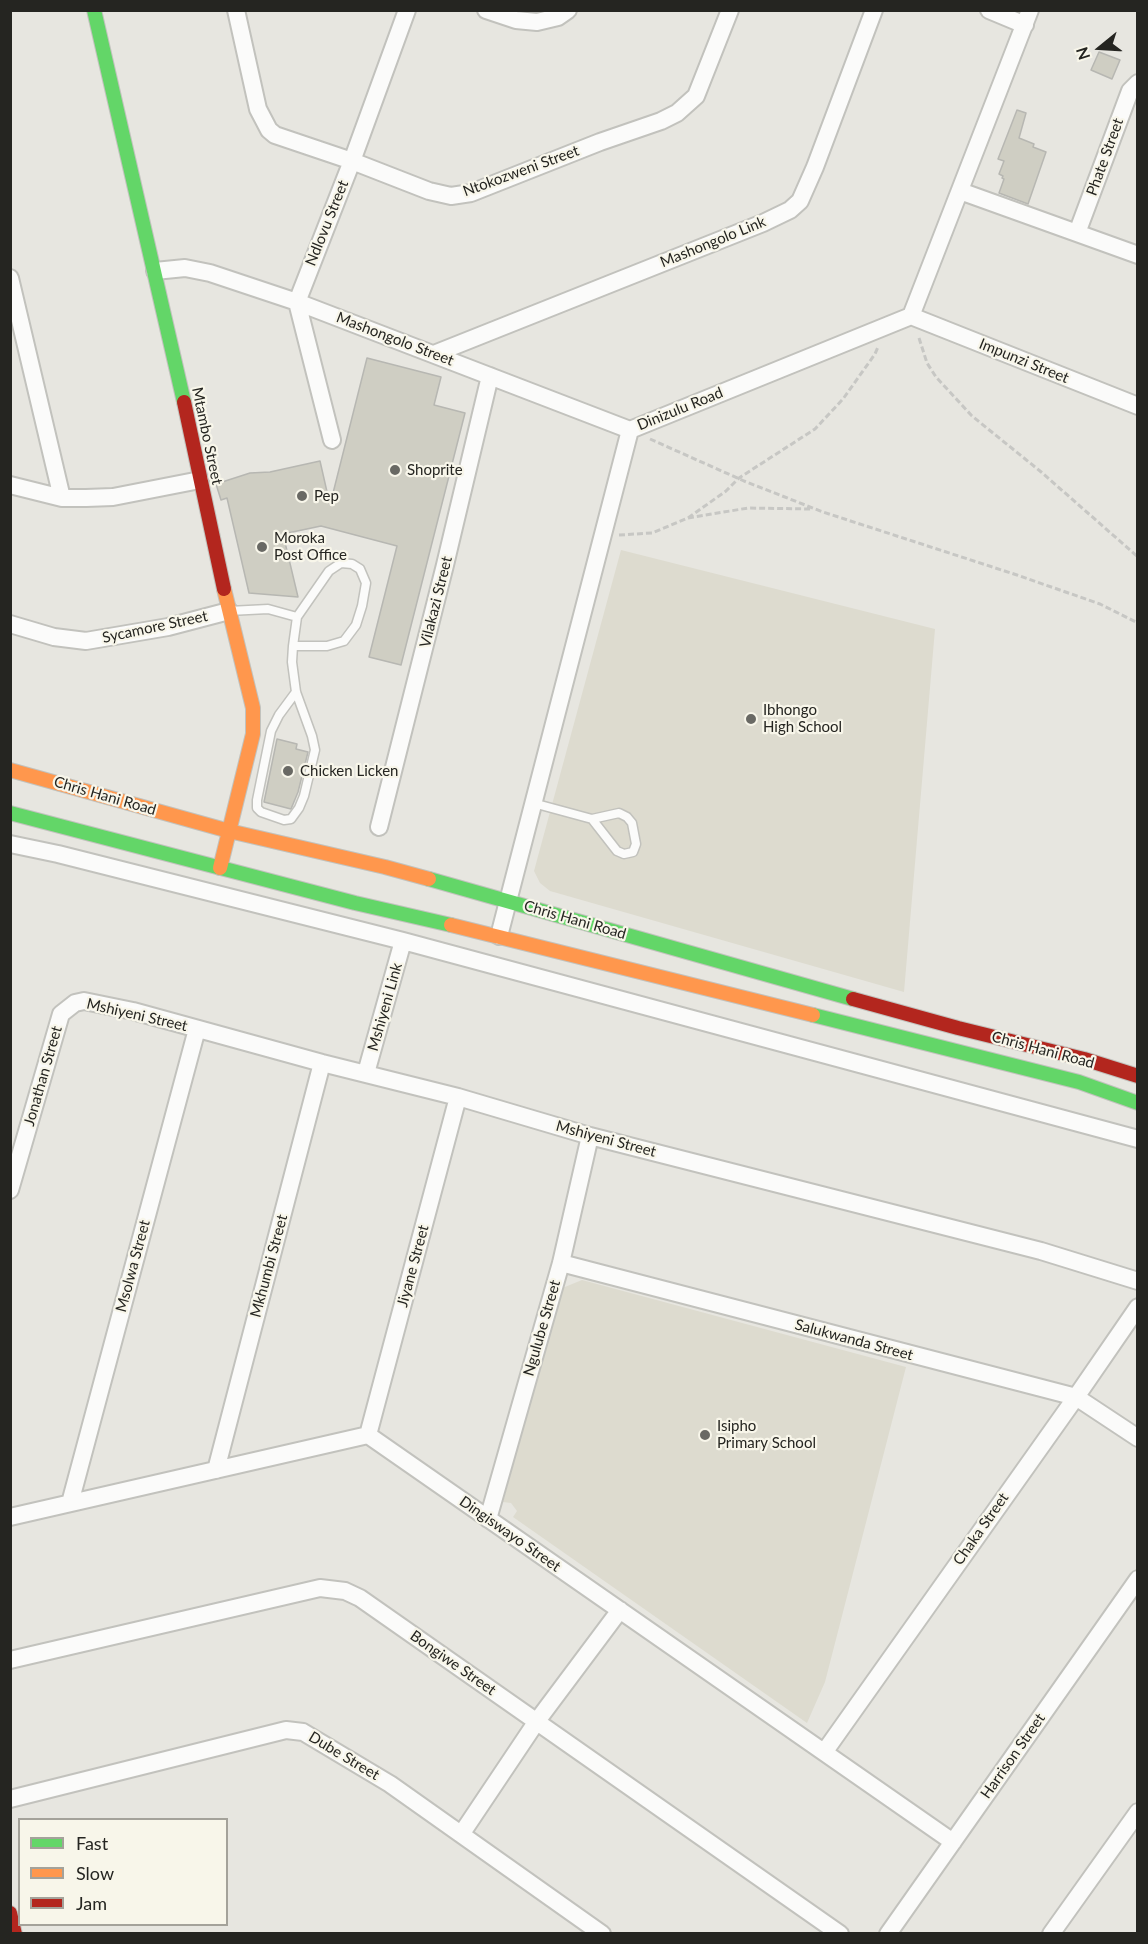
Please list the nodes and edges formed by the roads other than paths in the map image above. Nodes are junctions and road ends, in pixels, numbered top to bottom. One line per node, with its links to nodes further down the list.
1 (94, 10): 15 (main road, Mtambo Street)
2 (236, 10): 11 (street, Ntokozweni Street)
3 (407, 10): 11 (street, Ndlovu Street)
4 (486, 10): 5 (street)
5 (568, 10)
6 (730, 10): 11 (street, Ntokozweni Street)
7 (874, 10): 19 (street, Mashongolo Link)
8 (989, 10): 9 (street)
9 (1027, 17): 12 (street)
10 (1137, 82): 13 (street, Phate Street)
11 (352, 161): 17 (street, Ndlovu Street)
12 (960, 191): 13 (street); 18 (street)
13 (1077, 233): 14 (street)
14 (1137, 255)
15 (155, 271): 17 (street, Mashongolo Street); 24 (main road, Mtambo Street)
16 (10, 278): 26 (street)
17 (297, 302): 19 (street, Mashongolo Street); 23 (street)
18 (911, 316): 21 (street, Impunzi Street); 22 (street, Dinizulu Road)
19 (434, 354): 20 (street, Mashongolo Street)
20 (490, 376): 22 (street, Mashongolo Street); 36 (street, Vilakazi Street)
21 (1137, 406)
22 (630, 430): 33 (street, Dinizulu Road)
23 (332, 440)
24 (200, 480): 26 (street); 27 (main road, Mtambo Street)
25 (10, 485): 26 (street)
26 (62, 498)
27 (229, 611): 28 (lane); 29 (street, Sycamore Street); 37 (main road, Mtambo Street)
28 (297, 617): 30 (lane); 30 (lane)
29 (10, 624)
30 (293, 646): 31 (lane)
31 (296, 692): 31 (lane)
32 (10, 770): 37 (main road, Chris Hani Road)
33 (533, 803): 35 (lane); 40 (street, Dinizulu Road)
34 (10, 813): 39 (main road, Chris Hani Road)
35 (592, 819): 35 (lane)
36 (379, 826)
37 (229, 831): 39 (main road, Mtambo Street); 40 (main road, Chris Hani Road)
38 (10, 844): 42 (street)
39 (220, 868): 41 (main road, Chris Hani Road)
40 (508, 902): 41 (street, Dinizulu Road); 47 (main road, Chris Hani Road)
41 (499, 936): 49 (main road, Chris Hani Road)
42 (403, 940): 46 (street, Mshiyeni Link); 51 (street)
43 (75, 1003): 44 (street, Mshiyeni Street); 52 (street, Jonathan Street)
44 (197, 1029): 45 (street, Mshiyeni Street); 60 (street, Msolwa Street)
45 (322, 1063): 46 (street, Mshiyeni Street); 59 (street, Mkhumbi Street)
46 (366, 1073): 48 (street, Mshiyeni Street)
47 (1137, 1076)
48 (458, 1096): 50 (street, Mshiyeni Street); 57 (street, Jiyane Street)
49 (1137, 1103)
50 (590, 1136): 53 (street, Ngulube Street); 54 (street, Mshiyeni Street)
51 (1137, 1140)
52 (10, 1190)
53 (561, 1263): 56 (street, Salukwanda Street); 62 (street, Ngulube Street)
54 (1137, 1281)
55 (1137, 1307): 56 (street, Chaka Street)
56 (1076, 1398): 58 (street, Salukwanda Street); 67 (street, Chaka Street)
57 (368, 1435): 59 (street); 62 (street, Dingiswayo Street)
58 (1137, 1438)
59 (216, 1470): 60 (street)
60 (70, 1503): 61 (street)
61 (10, 1517)
62 (488, 1519): 64 (street, Dingiswayo Street)
63 (1137, 1579): 71 (street, Harrison Street)
64 (620, 1610): 66 (street); 67 (street, Dingiswayo Street)
65 (10, 1660): 66 (street, Bongiwe Street)
66 (537, 1721): 70 (street); 75 (street, Bongiwe Street)
67 (825, 1751): 71 (street, Dingiswayo Street)
68 (10, 1799): 70 (street, Dube Street)
69 (1137, 1812): 77 (street)
70 (462, 1833): 74 (street, Dube Street)
71 (953, 1842): 76 (street, Harrison Street)
72 (10, 1913): 73 (main road)
73 (15, 1934)
74 (602, 1934)
75 (840, 1934)
76 (888, 1934)
77 (1051, 1934)

